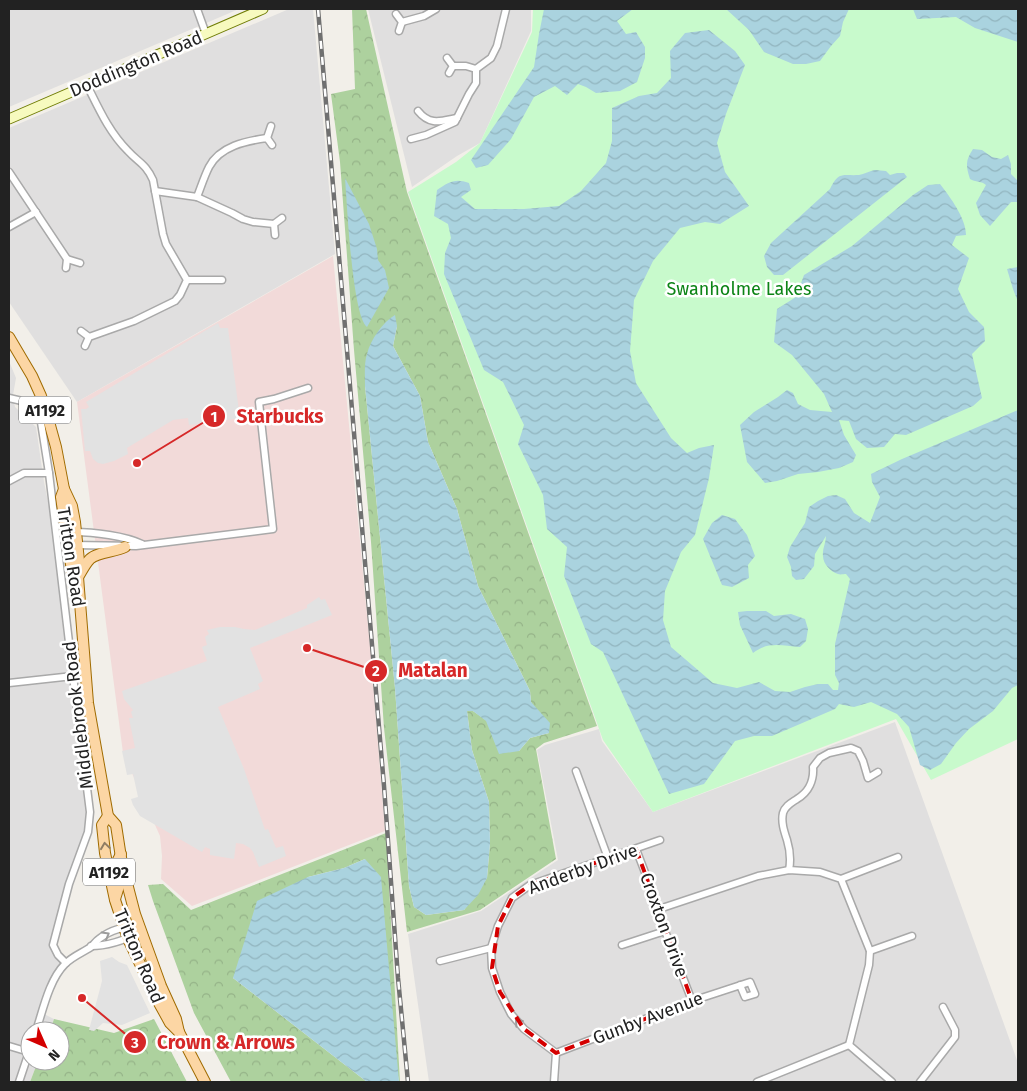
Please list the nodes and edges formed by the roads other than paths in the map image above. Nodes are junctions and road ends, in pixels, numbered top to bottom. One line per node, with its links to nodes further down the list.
1 (197, 9): 8 (street)
2 (263, 9): 8 (main road, Doddington Road)
3 (436, 9): 6 (street)
4 (506, 9): 11 (street)
5 (396, 14): 6 (street)
6 (402, 22): 7 (street)
7 (399, 31)
8 (206, 34): 13 (main road, Doddington Road)
9 (447, 58): 10 (street)
10 (453, 66): 11 (street); 12 (street)
11 (476, 68): 16 (street)
12 (449, 73)
13 (87, 85): 15 (main road, Doddington Road); 22 (street)
14 (418, 111): 16 (street)
15 (9, 118)
16 (457, 118): 19 (street)
17 (271, 126): 18 (street)
18 (267, 138): 20 (street); 23 (street)
19 (411, 139)
20 (272, 145)
21 (9, 172): 24 (street)
22 (155, 191): 23 (street); 32 (street)
23 (198, 197): 26 (street)
24 (36, 212): 27 (street); 29 (street)
25 (282, 218): 26 (street)
26 (274, 224): 28 (street)
27 (9, 228)
28 (275, 235)
29 (67, 259): 30 (street); 31 (street)
30 (80, 263)
31 (66, 268)
32 (187, 280): 33 (street); 36 (street)
33 (222, 280)
34 (81, 331): 36 (street)
35 (9, 337): 42 (main road, Tritton Road / A1192)
36 (89, 337): 37 (street)
37 (85, 346)
38 (308, 388): 44 (street)
39 (9, 398): 40 (street, Middlebrook Road)
40 (49, 473): 41 (street); 47 (street, Middlebrook Road)
41 (9, 481)
42 (71, 532): 43 (main road, Tritton Road); 44 (street)
43 (73, 545): 45 (street); 46 (main road, Tritton Road)
44 (144, 545): 45 (street)
45 (125, 547): 46 (main road)
46 (78, 577): 51 (main road, Tritton Road / A1192)
47 (73, 676): 48 (street); 71 (street, Middlebrook Road)
48 (9, 683)
49 (576, 771): 56 (street)
50 (878, 772): 57 (street)
51 (108, 816): 54 (main road, Tritton Road / A1192); 59 (main road, Tritton Road / A1192, one-way to 51)
52 (660, 840): 53 (street, Anderby Drive)
53 (636, 849): 56 (street, Anderby Drive); 60 (street, Croxton Drive)
54 (123, 851): 59 (main road); 62 (main road, Tritton Road / A1192)
55 (898, 857): 58 (street)
56 (608, 858): 68 (street, Anderby Drive)
57 (789, 870): 58 (street); 60 (street)
58 (841, 879): 69 (street)
59 (115, 900): 61 (main road, Tritton Road / A1192)
60 (659, 909): 63 (street, Croxton Drive)
61 (124, 928): 62 (street); 65 (main road, Tritton Road / A1192); 67 (street, one-way to 61)
62 (140, 929): 65 (street); 76 (main road, Tritton Road / A1192)
63 (664, 931): 66 (street); 73 (street, Croxton Drive)
64 (912, 936): 69 (street)
65 (128, 939): 67 (street); 76 (main road, Tritton Road / A1192)
66 (622, 945)
67 (91, 946): 71 (street)
68 (491, 948): 70 (street); 78 (street, Anderby Drive, one-way to 68)
69 (870, 951): 77 (street)
70 (440, 961)
71 (66, 963): 75 (street)
72 (740, 985): 73 (street, Gunby Avenue)
73 (692, 1001): 78 (street, Gunby Avenue)
74 (943, 1007): 83 (street)
75 (40, 1021)
76 (178, 1032): 79 (main road, Tritton Road / A1192)
77 (849, 1045): 81 (street); 82 (street)
78 (556, 1053): 80 (street)
79 (205, 1082)
80 (554, 1082)
81 (757, 1082)
82 (892, 1082)
83 (920, 1082)

